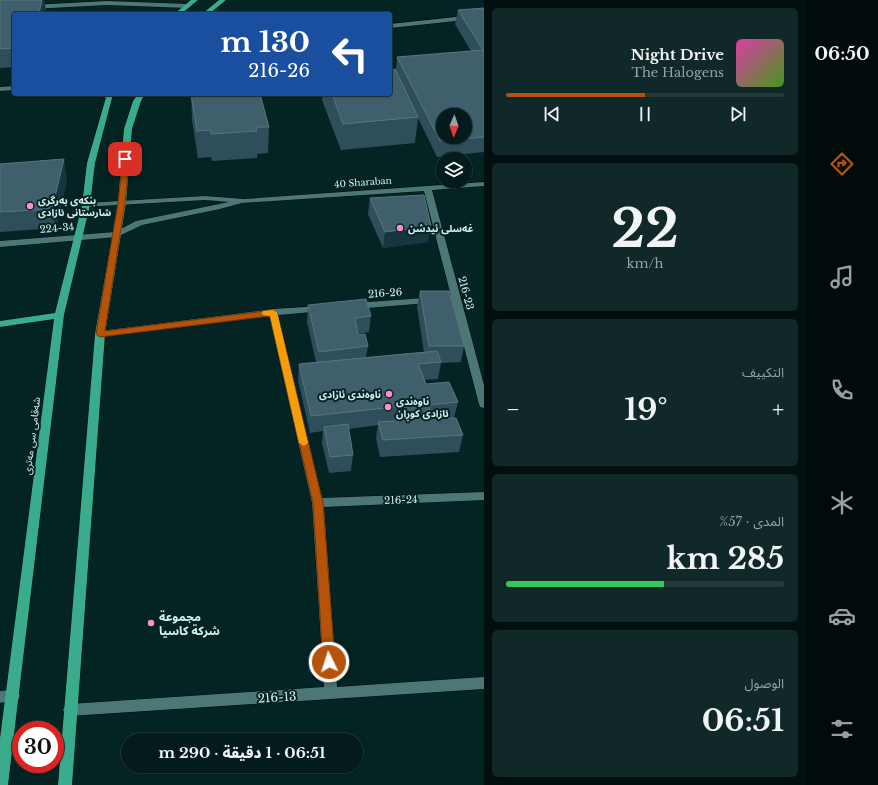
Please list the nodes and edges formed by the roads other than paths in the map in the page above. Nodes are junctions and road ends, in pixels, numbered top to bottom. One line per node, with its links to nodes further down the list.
1 (195, 0): 4 (main road)
2 (223, 0): 8 (main road)
3 (62, 5): 4 (street); 5 (street); 6 (street)
4 (188, 6): 7 (main road)
5 (23, 7)
6 (61, 12)
7 (180, 12)
8 (208, 12)
9 (484, 16): 10 (street)
10 (392, 26)
11 (12, 88): 12 (street)
12 (0, 89)
13 (106, 96): 19 (main road, شەقامی سی مەتری)
14 (141, 96): 18 (main road)
15 (484, 184): 16 (street, 40 Sharaban)
16 (427, 188): 17 (street, 40 Sharaban); 23 (street, 216-23)
17 (244, 201): 18 (street, 40 Sharaban); 20 (street, 40 Sharaban)
18 (122, 203): 19 (street, 40 Sharaban); 20 (main road)
19 (86, 205): 21 (main road, شەقامی سی مەتری)
20 (117, 234): 21 (street, 224-34); 29 (main road)
21 (78, 237): 22 (street, 224-34); 27 (main road, شەقامی سی مەتری)
22 (0, 244)
23 (456, 298): 24 (street, 216-26); 30 (street, 216-23)
24 (345, 307)
25 (329, 308): 26 (street)
26 (273, 312): 29 (street); 32 (street)
27 (59, 314): 28 (main road); 35 (main road, شەقامی سی مەتری)
28 (0, 324)
29 (100, 334): 36 (main road)
30 (484, 404)
31 (484, 496): 32 (street, 216-24)
32 (318, 503): 34 (street)
33 (484, 684): 34 (street, 216-13)
34 (331, 693): 36 (street, 216-13)
35 (6, 696): 37 (main road, شەقامی سی مەتری)
36 (70, 710): 38 (main road)
37 (1, 785)
38 (65, 785)

